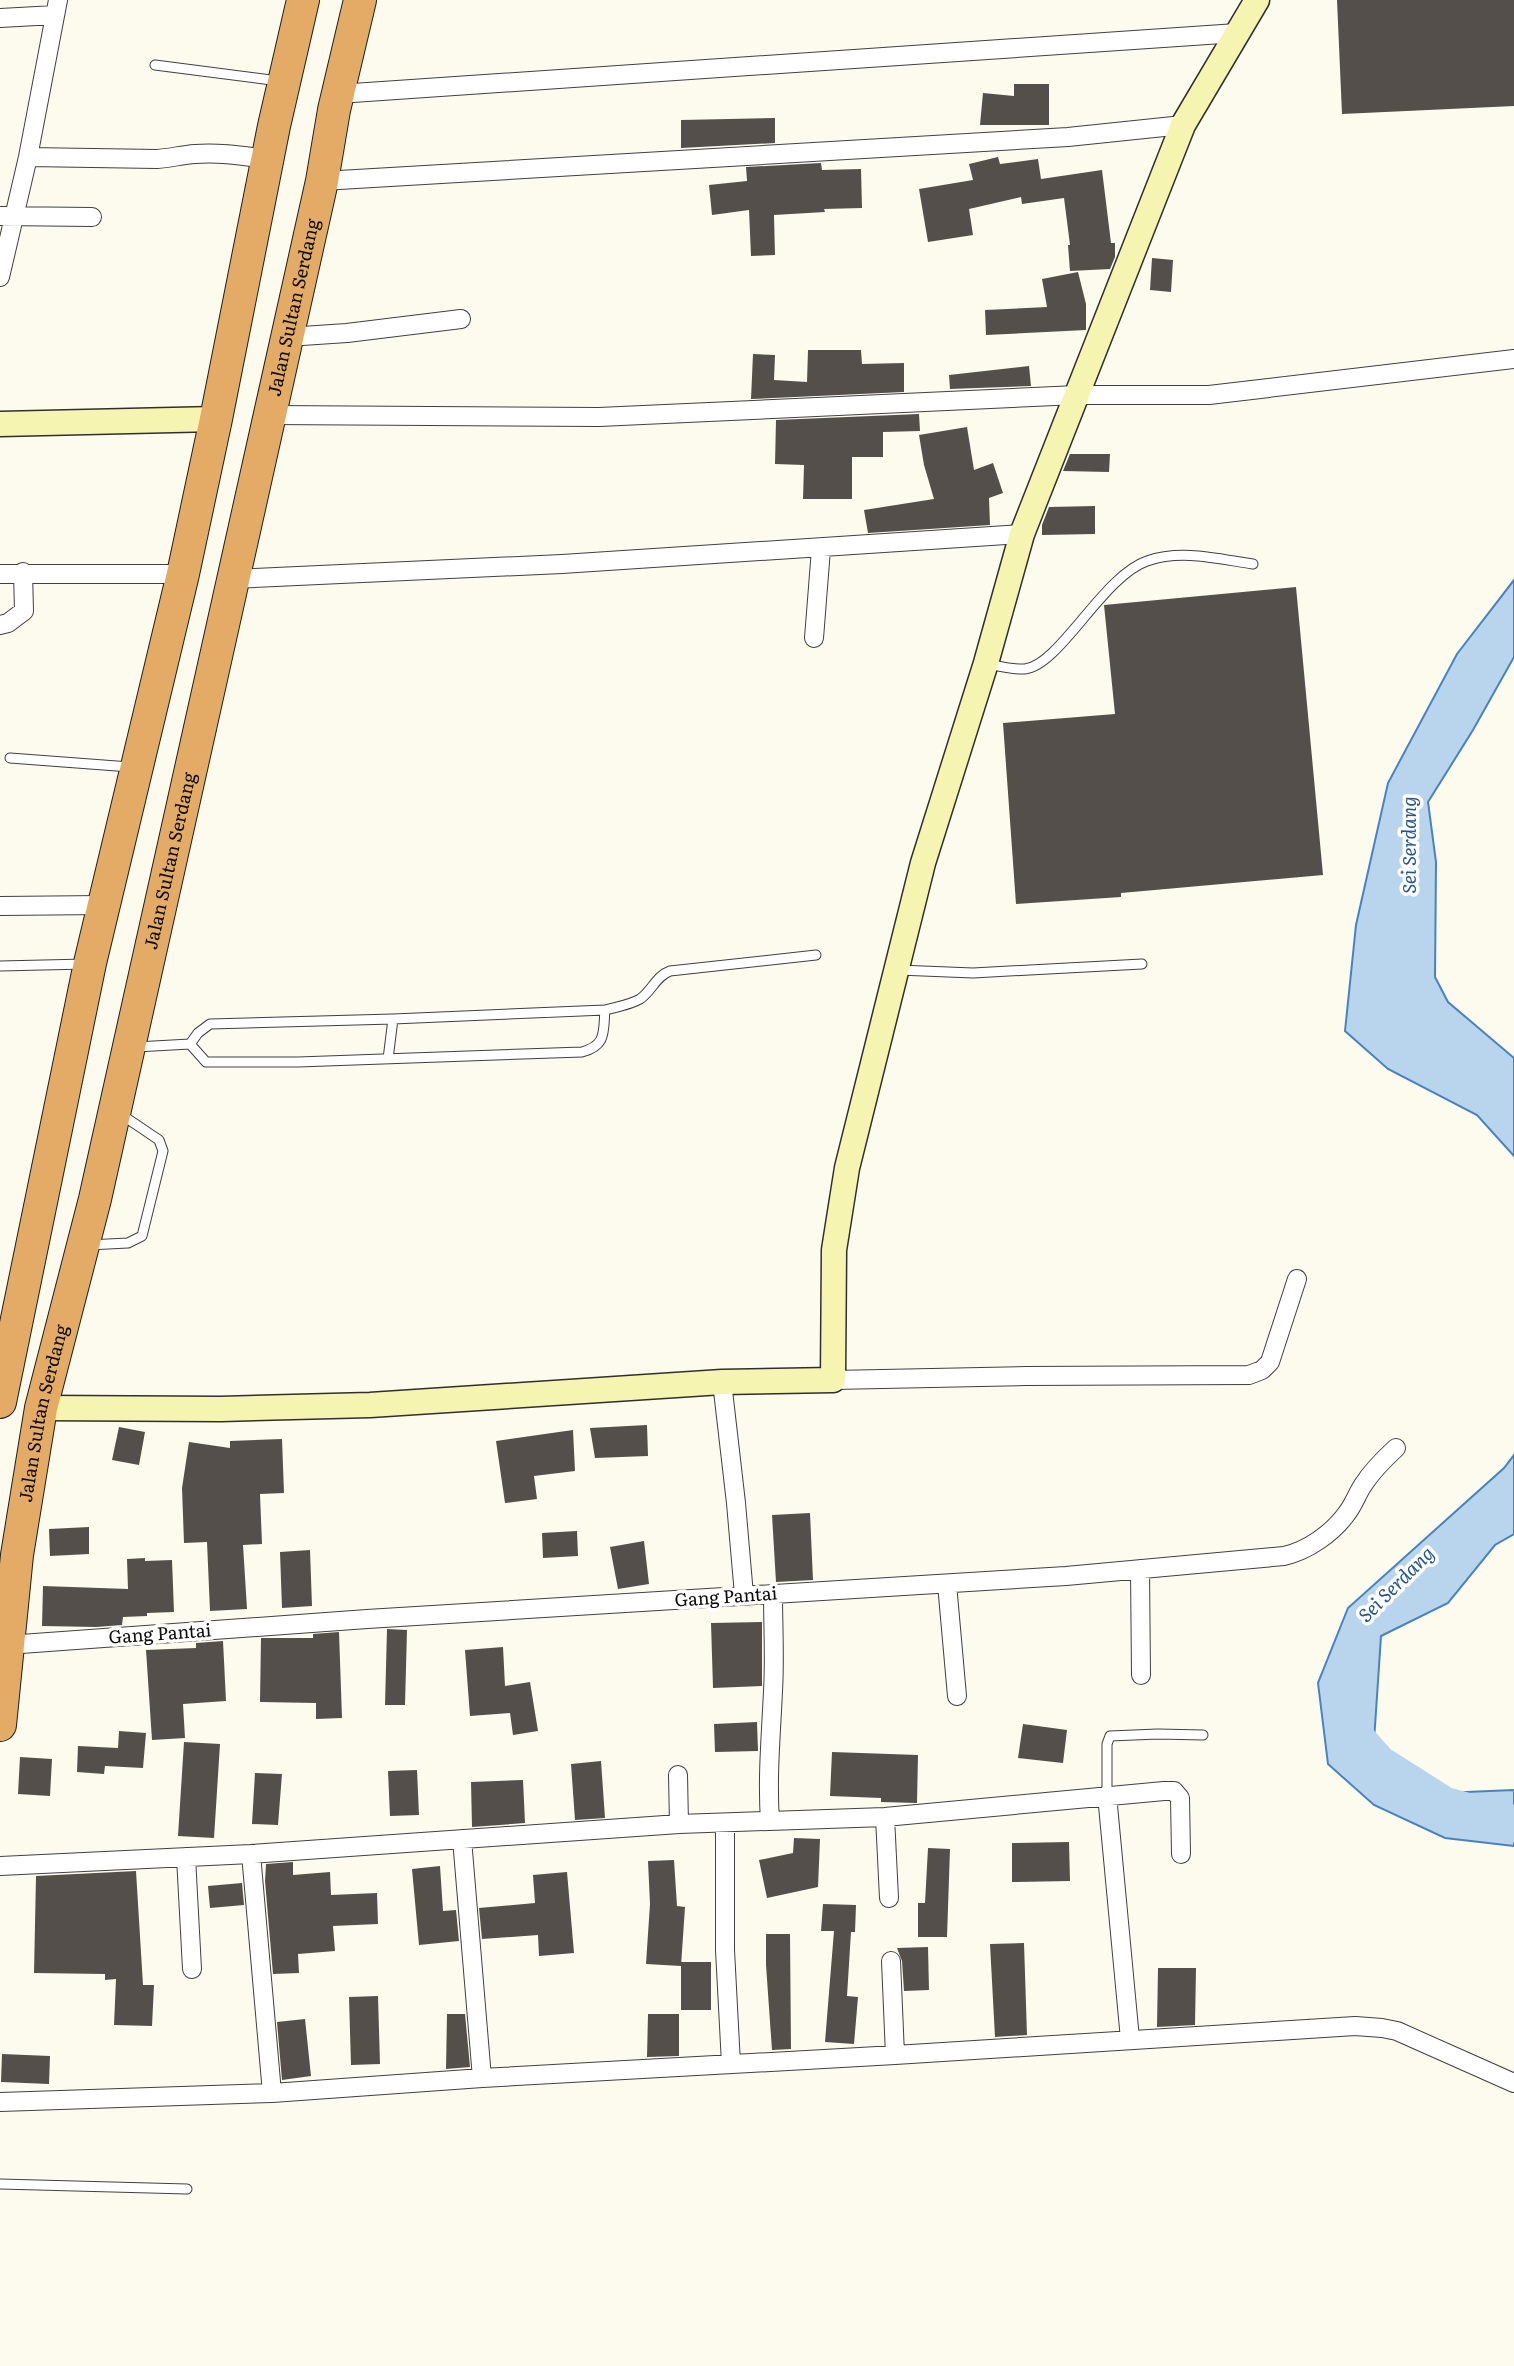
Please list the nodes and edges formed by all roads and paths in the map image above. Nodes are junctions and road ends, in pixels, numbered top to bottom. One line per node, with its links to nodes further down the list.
1 (303, 0): 8 (highway)
2 (360, 0): 9 (highway, Jalan Sultan Serdang)
3 (1256, 0): 6 (street)
4 (56, 7): 5 (street); 11 (street)
5 (0, 18)
6 (1237, 33): 9 (street); 10 (street)
7 (155, 65): 8 (lane)
8 (284, 82): 12 (highway)
9 (338, 94): 13 (highway, Jalan Sultan Serdang)
10 (1183, 125): 13 (street); 20 (street)
11 (28, 156): 12 (street); 14 (street)
12 (267, 159): 22 (highway)
13 (322, 181): 18 (highway, Jalan Sultan Serdang)
14 (7, 216): 15 (street); 16 (street)
15 (92, 217)
16 (0, 276)
17 (461, 319): 18 (street)
18 (287, 337): 21 (highway, Jalan Sultan Serdang)
19 (1514, 359): 20 (street)
20 (1077, 396): 21 (street); 24 (street)
21 (270, 415): 30 (highway, Jalan Sultan Serdang)
22 (216, 419): 23 (street); 29 (highway)
23 (0, 424)
24 (1022, 534): 25 (street); 33 (street)
25 (821, 549): 30 (street); 32 (street)
26 (1253, 564): 33 (lane)
27 (23, 572): 28 (street); 29 (street); 31 (street)
28 (0, 574)
29 (183, 574): 35 (highway)
30 (232, 579): 46 (highway, Jalan Sultan Serdang)
31 (0, 625)
32 (814, 638)
33 (986, 663): 42 (street)
34 (10, 758): 35 (lane)
35 (136, 767): 36 (highway)
36 (103, 905): 37 (street); 39 (highway)
37 (0, 906)
38 (816, 955): 43 (lane)
39 (90, 963): 41 (lane); 51 (highway)
40 (1142, 964): 42 (lane)
41 (0, 966)
42 (896, 970): 52 (street)
43 (605, 1010): 44 (lane); 47 (lane)
44 (393, 1019): 45 (lane); 47 (lane)
45 (190, 1044): 46 (lane); 47 (lane)
46 (129, 1047): 48 (highway, Jalan Sultan Serdang)
47 (388, 1059)
48 (114, 1110): 49 (highway, Jalan Sultan Serdang); 49 (lane)
49 (83, 1245): 55 (highway, Jalan Sultan Serdang)
50 (1297, 1279): 52 (street)
51 (3, 1369): 54 (highway)
52 (833, 1380): 53 (street)
53 (722, 1382): 55 (street); 60 (street)
54 (0, 1402)
55 (41, 1408): 61 (highway, Jalan Sultan Serdang)
56 (1396, 1448): 57 (street, Gang Pantai)
57 (1140, 1569): 58 (street, Gang Pantai); 62 (street)
58 (947, 1584): 59 (street, Gang Pantai); 63 (street)
59 (773, 1594): 60 (street, Gang Pantai); 69 (street)
60 (744, 1595): 61 (street, Gang Pantai)
61 (7, 1645): 64 (highway, Jalan Sultan Serdang)
62 (1141, 1675)
63 (957, 1696)
64 (0, 1725)
65 (1203, 1735): 67 (lane)
66 (678, 1775): 71 (street)
67 (1107, 1795): 68 (street); 74 (street); 80 (street)
68 (885, 1817): 69 (street); 77 (street)
69 (770, 1821): 70 (street)
70 (725, 1823): 71 (street); 82 (street)
71 (679, 1824): 72 (street)
72 (462, 1839): 73 (street); 83 (street)
73 (251, 1854): 75 (street); 85 (street)
74 (1181, 1854)
75 (186, 1857): 76 (street); 79 (street)
76 (0, 1866)
77 (889, 1898)
78 (891, 1961): 81 (street)
79 (192, 1969)
80 (1130, 2039): 81 (street); 84 (street)
81 (895, 2055): 82 (street)
82 (732, 2064): 83 (street)
83 (482, 2078): 85 (street)
84 (1514, 2083)
85 (272, 2093): 86 (street)
86 (0, 2102)
87 (0, 2184): 88 (lane)
88 (187, 2189)

